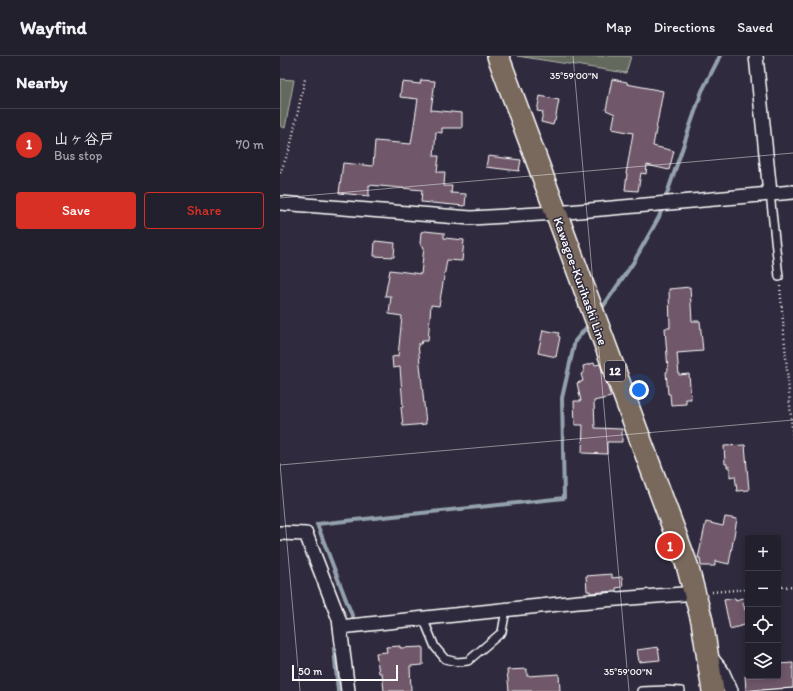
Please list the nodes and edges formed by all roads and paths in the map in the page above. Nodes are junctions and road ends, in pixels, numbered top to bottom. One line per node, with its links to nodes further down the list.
1 (498, 56): 8 (main road, Kawagoe-Kurihashi Line / 12)
2 (756, 56): 6 (street)
3 (306, 79): 4 (path)
4 (280, 173)
5 (793, 192): 6 (street)
6 (770, 193): 8 (street); 9 (lane)
7 (280, 203): 8 (street)
8 (556, 213): 15 (main road, Kawagoe-Kurihashi Line / 12)
9 (779, 277): 10 (path)
10 (793, 440)
11 (280, 533): 18 (street)
12 (793, 586): 13 (path)
13 (781, 587)
14 (745, 589): 15 (path)
15 (696, 593): 16 (street); 19 (main road, Kawagoe-Kurihashi Line / 12)
16 (506, 609): 17 (street); 17 (lane)
17 (423, 618): 18 (street)
18 (340, 627): 20 (street)
19 (707, 652): 23 (main road, Kawagoe-Kurihashi Line / 12); 24 (street)
20 (348, 691)
21 (642, 691): 22 (lane)
22 (681, 691)
23 (713, 691)
24 (730, 691)

